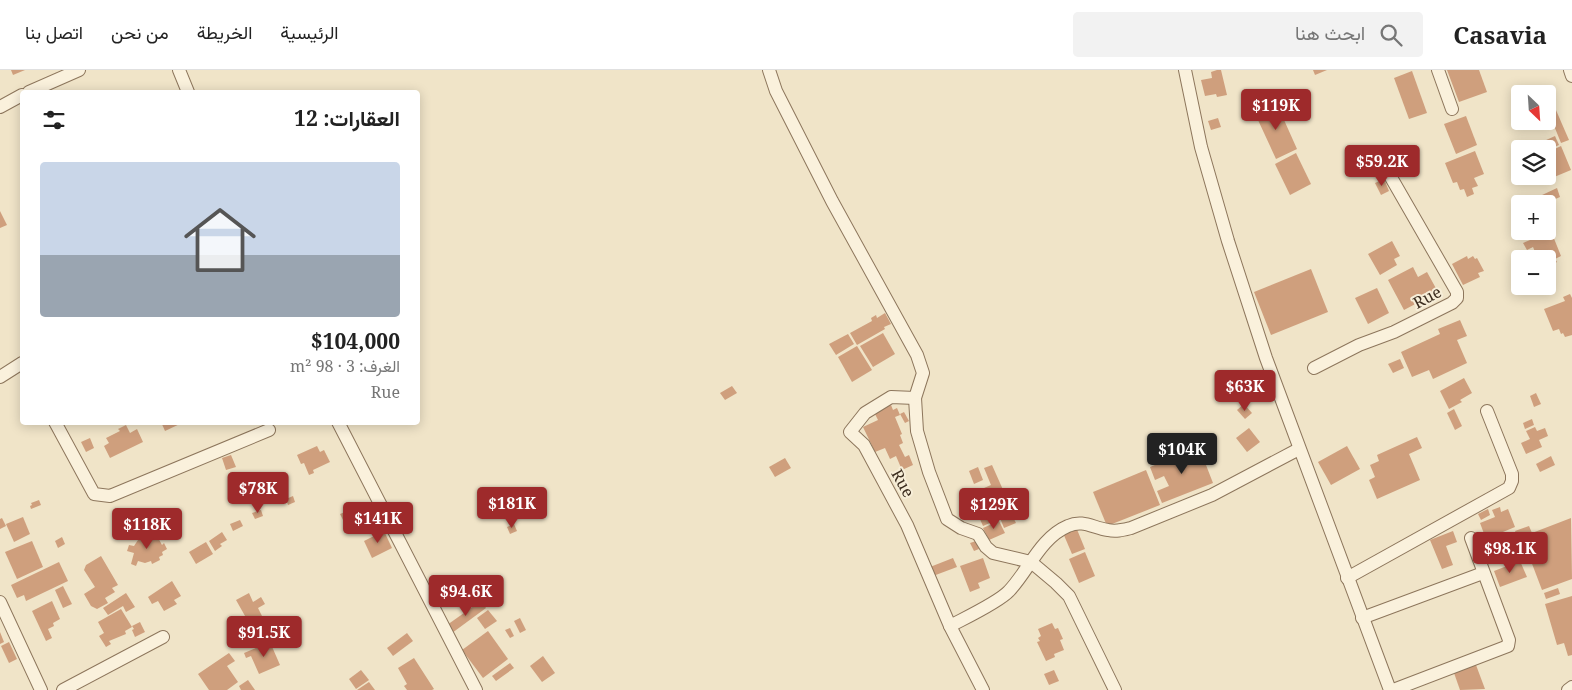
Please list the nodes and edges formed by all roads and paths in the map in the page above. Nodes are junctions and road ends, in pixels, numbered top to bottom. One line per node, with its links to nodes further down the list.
1 (179, 70): 9 (street)
2 (769, 70): 17 (street)
3 (1185, 70): 22 (street)
4 (1438, 70): 12 (street)
5 (1570, 70): 7 (street)
6 (72, 71): 8 (street)
7 (1572, 76)
8 (33, 90)
9 (187, 90)
10 (20, 97): 11 (street)
11 (0, 107)
12 (1452, 109)
13 (1377, 153): 15 (street, Rue)
14 (20, 364): 16 (street)
15 (1314, 368)
16 (0, 377)
17 (915, 398): 24 (street); 29 (street, Rue)
18 (1487, 411): 26 (street)
19 (57, 425): 21 (street)
20 (340, 425): 34 (street)
21 (269, 430)
22 (1299, 448): 24 (street); 26 (street)
23 (1471, 538): 25 (street)
24 (1031, 562): 29 (street); 36 (street)
25 (1483, 573): 28 (street); 37 (street)
26 (1348, 578): 28 (street)
27 (0, 603): 32 (street)
28 (1362, 618): 37 (street)
29 (950, 626): 35 (street, Rue)
30 (163, 636): 33 (street)
31 (1572, 687): 38 (street)
32 (40, 690)
33 (63, 690)
34 (476, 690)
35 (983, 690)
36 (1115, 690)
37 (1391, 690)
38 (1568, 690)

